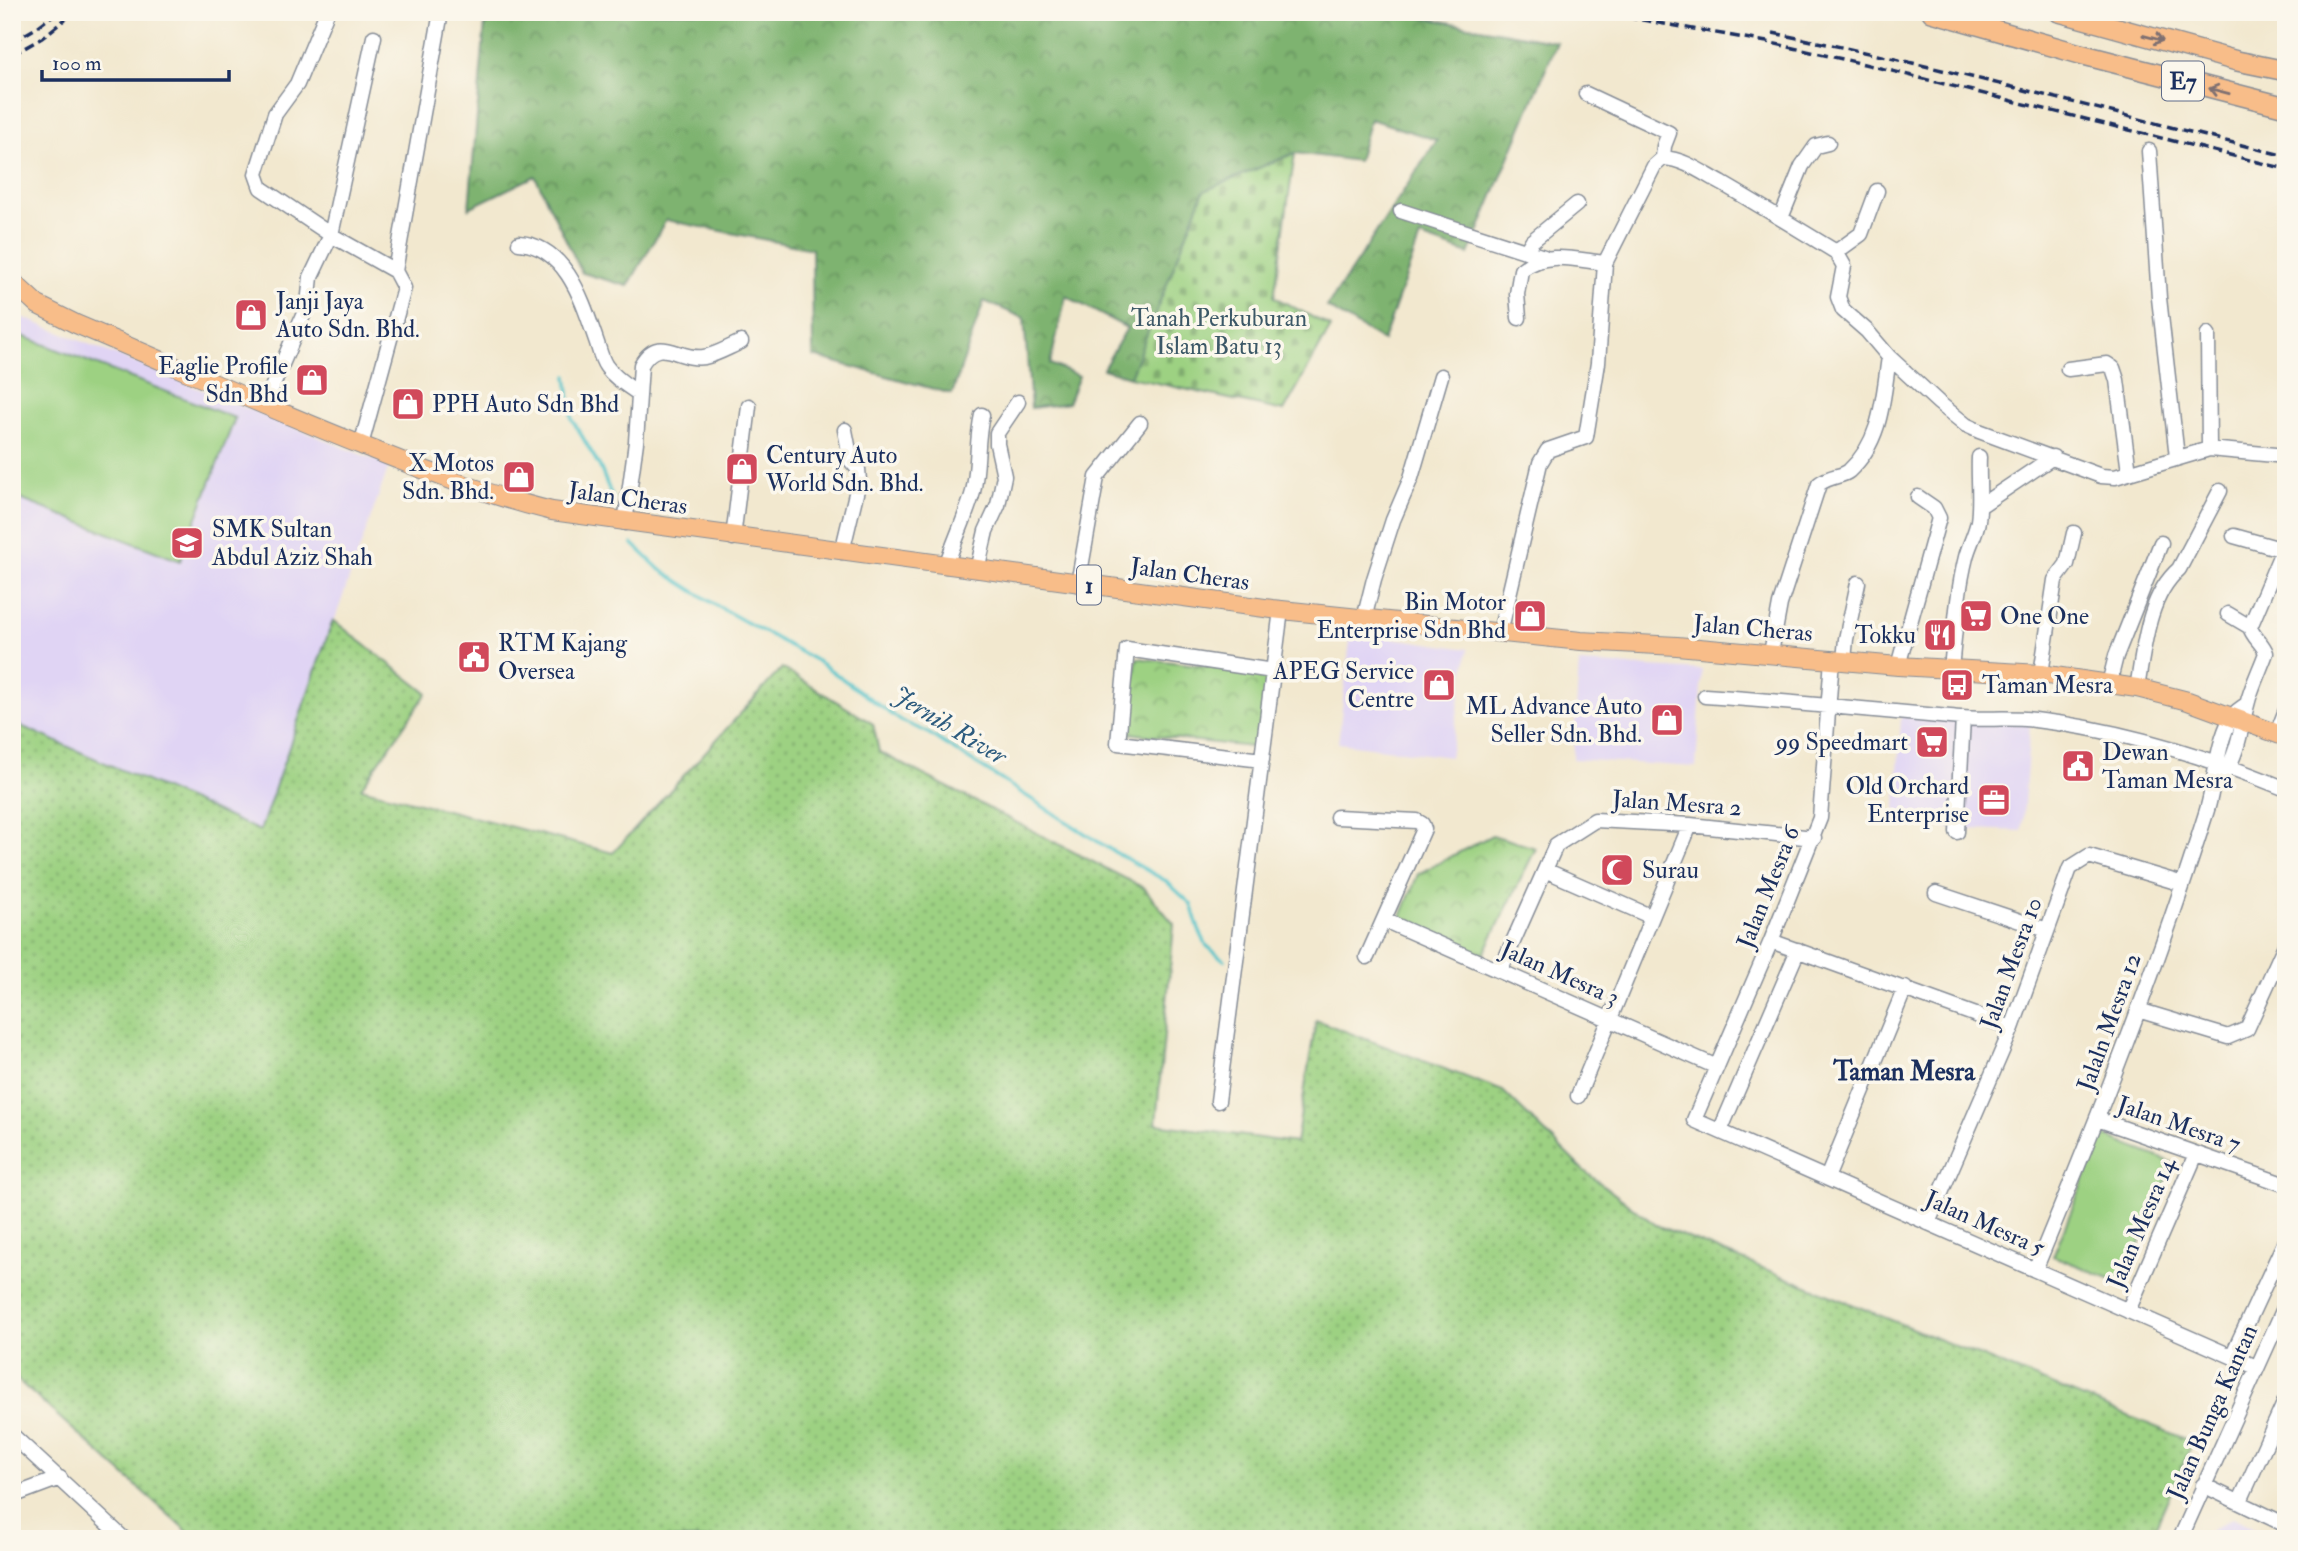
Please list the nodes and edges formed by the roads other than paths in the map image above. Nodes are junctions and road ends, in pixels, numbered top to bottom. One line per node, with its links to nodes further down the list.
1 (327, 12): 16 (street)
2 (441, 12): 22 (street)
3 (1932, 12): 8 (highway, E7, one-way to 3)
4 (2059, 12): 6 (highway, E7, one-way to 6)
5 (374, 37): 16 (street)
6 (2286, 71)
7 (1586, 94): 11 (street)
8 (2286, 107)
9 (1828, 143): 15 (street)
10 (2149, 151): 44 (street)
11 (1663, 158): 15 (street); 21 (street)
12 (1877, 191): 19 (street)
13 (1577, 204): 18 (street)
14 (1401, 211): 18 (street)
15 (1782, 218): 19 (street)
16 (331, 234): 22 (street); 34 (street)
17 (519, 243): 32 (street)
18 (1526, 251): 20 (street)
19 (1836, 252): 29 (street)
20 (1544, 257): 21 (street); 26 (street)
21 (1605, 263): 64 (street)
22 (395, 271): 39 (street)
23 (12, 281): 25 (main road, Jalan Cheras / 1)
24 (12, 297): 25 (main road, Jalan Cheras / 1)
25 (38, 305): 34 (main road, Jalan Cheras / 1)
26 (1519, 318)
27 (2208, 334): 40 (street)
28 (741, 342): 32 (street)
29 (1889, 357): 43 (street); 65 (street)
30 (2068, 369): 45 (street)
31 (1441, 376): 62 (street)
32 (639, 394): 49 (street)
33 (1018, 402): 57 (street)
34 (264, 406): 39 (main road, Jalan Cheras / 1)
35 (749, 406): 52 (street)
36 (982, 415): 56 (street)
37 (1140, 423): 59 (street)
38 (845, 430): 55 (street)
39 (361, 445): 49 (main road, Jalan Cheras / 1)
40 (2209, 449): 41 (street); 44 (street)
41 (2286, 456)
42 (1979, 457): 48 (street)
43 (2053, 457): 45 (street); 48 (street)
44 (2177, 457): 45 (street)
45 (2129, 472)
46 (2220, 491): 72 (street)
47 (1918, 496): 67 (street)
48 (1980, 506): 68 (street)
49 (625, 523): 52 (main road, Jalan Cheras / 1)
50 (2074, 533): 70 (street)
51 (2234, 536): 54 (street)
52 (733, 538): 55 (main road, Jalan Cheras / 1)
53 (2161, 543): 71 (street)
54 (2285, 546): 63 (street)
55 (842, 552): 56 (main road, Jalan Cheras / 1)
56 (946, 566): 57 (main road, Jalan Cheras / 1)
57 (977, 570): 59 (main road, Jalan Cheras / 1)
58 (1858, 583): 66 (street, Jalan Mesra 6)
59 (1078, 584): 60 (main road, Jalan Cheras / 1)
60 (1280, 610): 62 (main road, Jalan Cheras / 1); 69 (street)
61 (2228, 614): 63 (street)
62 (1364, 619): 64 (main road, Jalan Cheras / 1)
63 (2250, 627): 76 (street, Jalaln Mesra 12)
64 (1500, 633): 65 (main road, Jalan Cheras / 1)
65 (1771, 653): 66 (main road, Jalan Cheras / 1)
66 (1838, 660): 67 (main road, Jalan Cheras / 1); 74 (street, Jalan Mesra 6)
67 (1898, 666): 68 (main road, Jalan Cheras / 1)
68 (1951, 669): 70 (main road, Jalan Cheras / 1)
69 (1273, 671): 79 (street); 79 (street)
70 (2041, 674): 71 (main road, Jalan Cheras / 1)
71 (2109, 684): 72 (main road, Jalan Cheras / 1)
72 (2137, 688): 76 (main road, Jalan Cheras / 1)
73 (1706, 696): 74 (street)
74 (1829, 705): 77 (street); 85 (street, Jalan Mesra 6)
75 (2286, 710): 78 (street)
76 (2241, 713): 78 (main road, Jalan Cheras / 1); 80 (street, Jalaln Mesra 12)
77 (1963, 718): 80 (street); 84 (street)
78 (2282, 735)
79 (1262, 760): 103 (street)
80 (2223, 764): 81 (street); 87 (street, Jalaln Mesra 12)
81 (2286, 789)
82 (1337, 817): 90 (street)
83 (1690, 825): 85 (street, Jalan Mesra 2); 86 (street, Jalan Mesra 2); 89 (street)
84 (1957, 832)
85 (1814, 838): 92 (street, Jalan Mesra 6)
86 (1545, 870): 89 (street); 96 (street, Jalan Mesra 2)
87 (2183, 884): 91 (street, Jalan Mesra 10); 98 (street, Jalaln Mesra 12)
88 (1936, 893): 91 (street)
89 (1652, 918): 99 (street)
90 (1384, 920): 95 (street); 96 (street, Jalan Mesra 3)
91 (2047, 930): 100 (street, Jalan Mesra 10)
92 (1771, 941): 94 (street); 101 (street, Jalan Mesra 6)
93 (2286, 943): 98 (street)
94 (1798, 950): 97 (street); 106 (street)
95 (1367, 957)
96 (1500, 971): 99 (street, Jalan Mesra 3)
97 (1905, 988): 100 (street); 108 (street)
98 (2138, 1010): 104 (street, Jalaln Mesra 12)
99 (1610, 1020): 101 (street, Jalan Mesra 3); 102 (street)
100 (2012, 1028): 110 (street, Jalan Mesra 10)
101 (1717, 1067): 105 (street, Jalan Mesra 6)
102 (1578, 1096)
103 (1218, 1101)
104 (2097, 1119): 107 (street, Jalan Mesra 7); 112 (street, Jalaln Mesra 12)
105 (1694, 1120): 106 (street, Jalan Mesra 5)
106 (1720, 1131): 108 (street, Jalan Mesra 5)
107 (2196, 1154): 109 (street, Jalan Mesra 7); 114 (street, Jalan Mesra 14)
108 (1827, 1178): 110 (street, Jalan Mesra 5)
109 (2286, 1185)
110 (1928, 1223): 112 (street, Jalan Mesra 5)
111 (2286, 1239): 115 (street)
112 (2035, 1270): 114 (street, Jalan Mesra 5)
113 (2286, 1304): 116 (street, Jalan Bunga Kantan)
114 (2128, 1311): 115 (street, Jalan Mesra 5)
115 (2232, 1356): 116 (street, Jalan Mesra 5)
116 (2256, 1367): 120 (street, Jalan Bunga Kantan)
117 (2286, 1399): 122 (street)
118 (12, 1435): 119 (street)
119 (60, 1478): 121 (street); 124 (street)
120 (2203, 1485): 122 (street); 125 (street, Jalan Bunga Kantan)
121 (12, 1496)
122 (2240, 1501): 123 (street)
123 (2286, 1525)
124 (124, 1539)
125 (2180, 1539)

